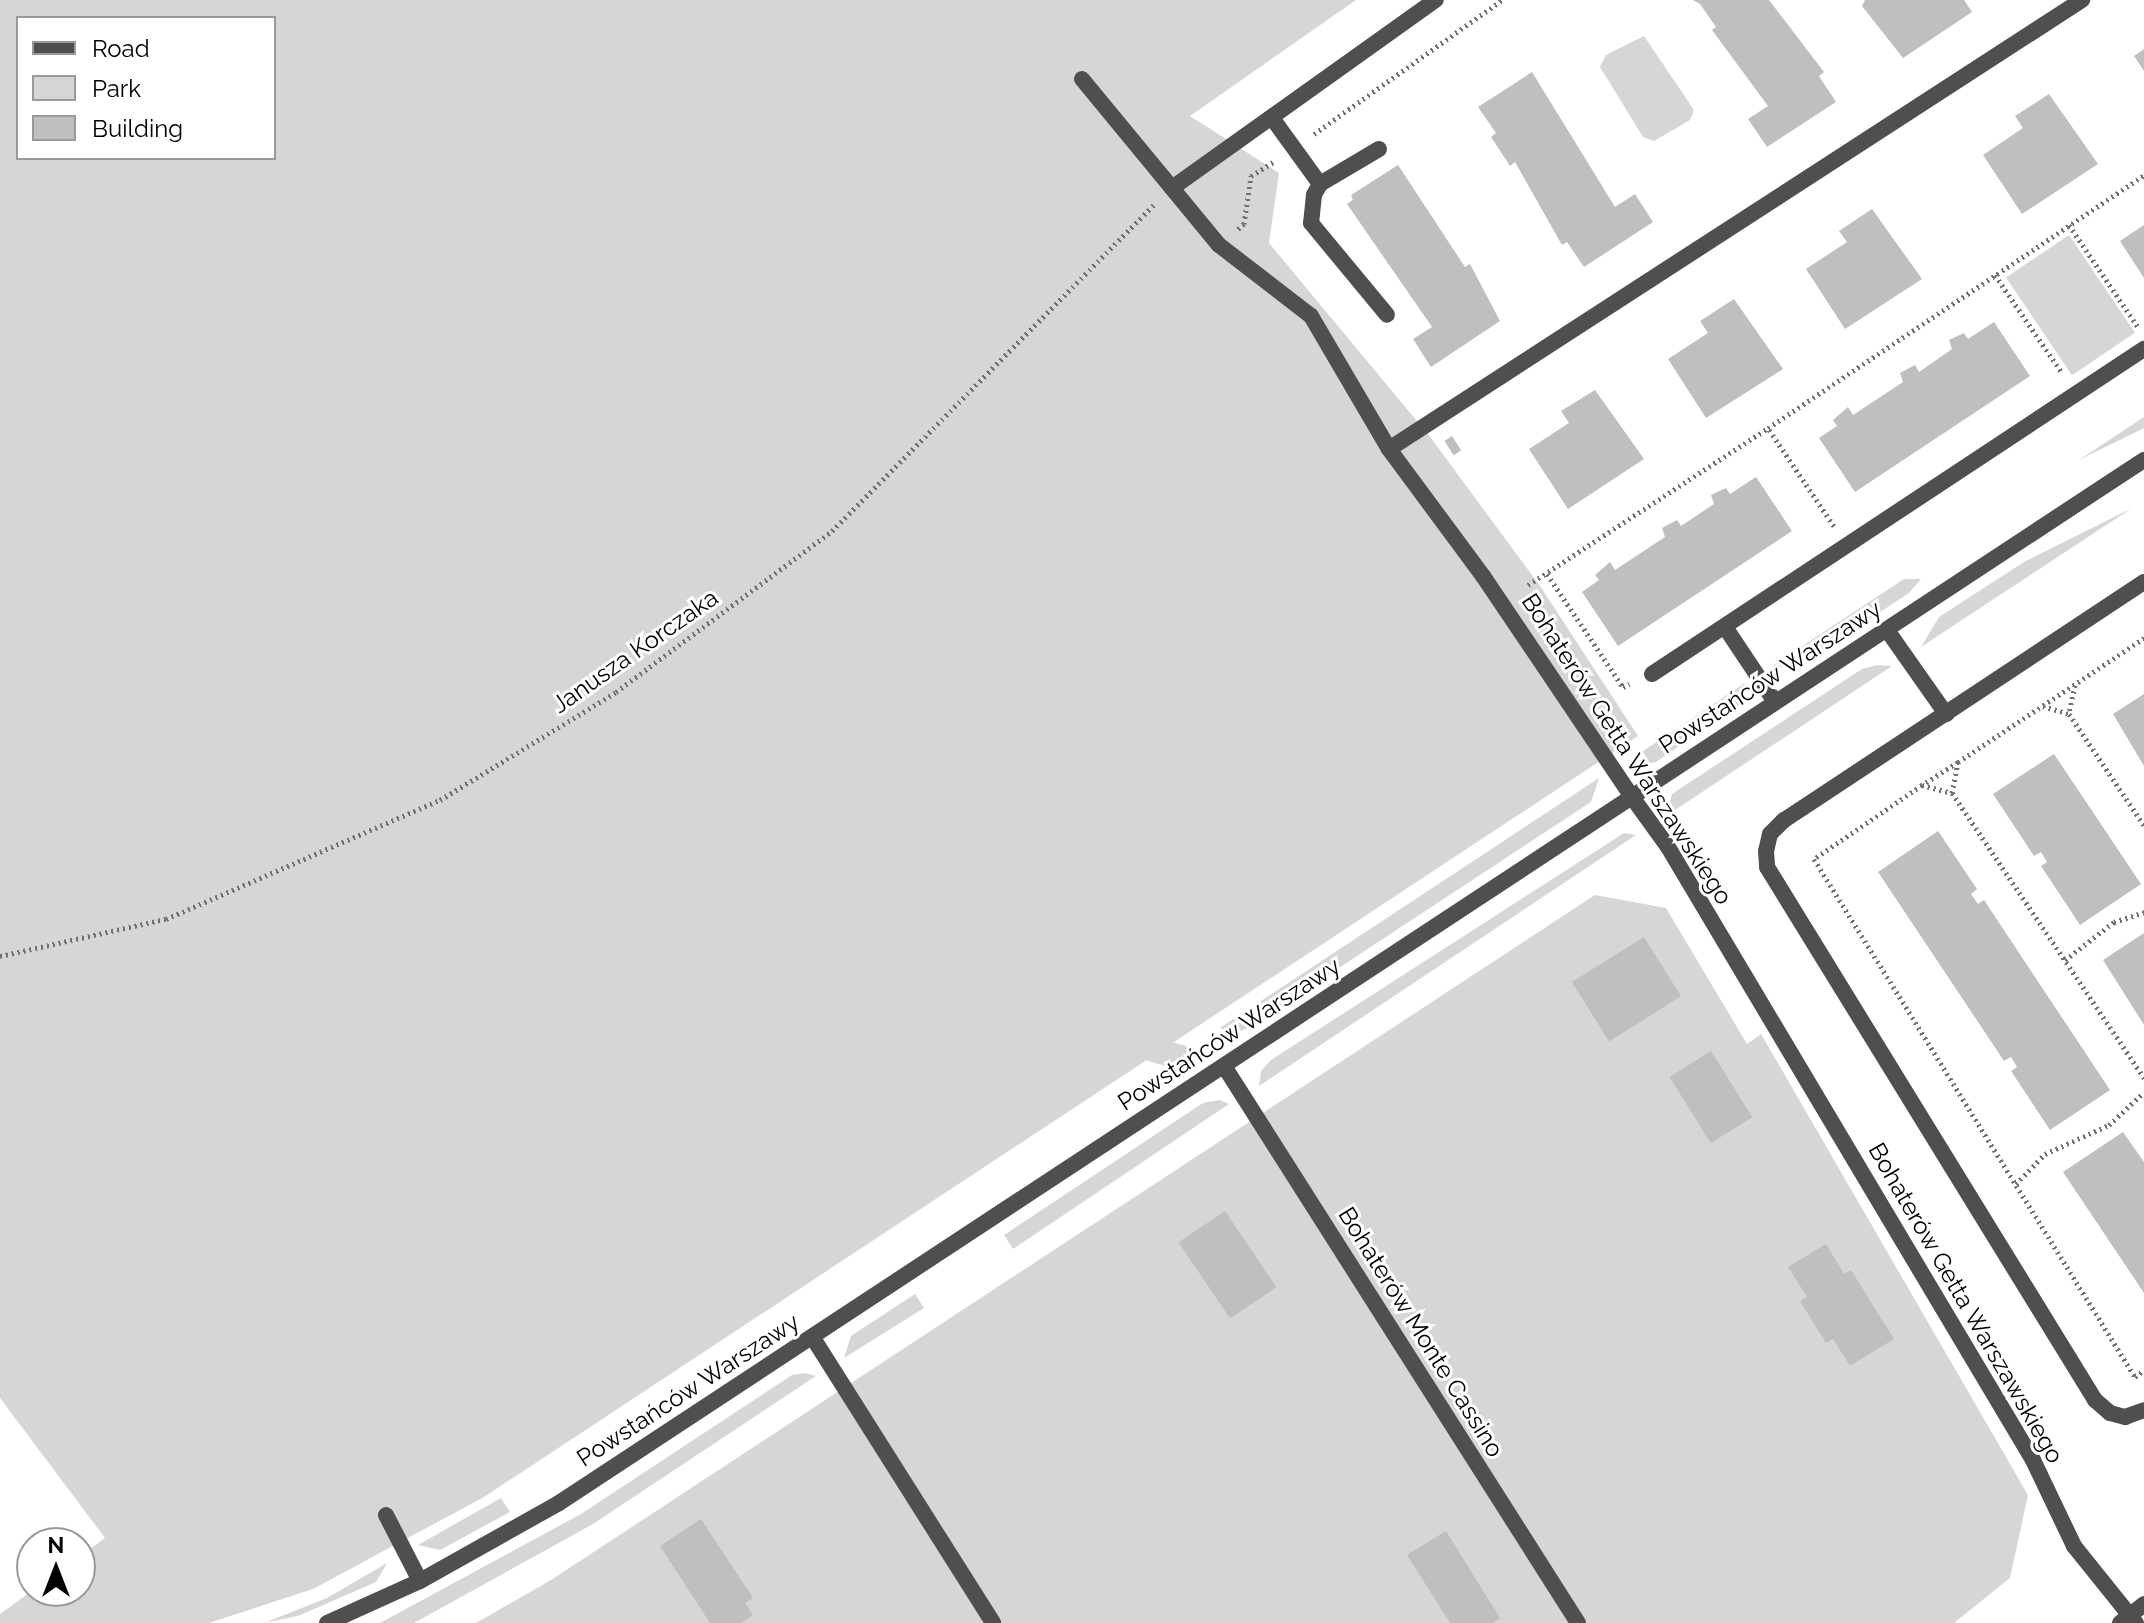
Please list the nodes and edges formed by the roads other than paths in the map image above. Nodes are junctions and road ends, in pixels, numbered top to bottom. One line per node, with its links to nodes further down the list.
1 (1436, 0): 4 (street)
2 (2082, 0): 10 (street)
3 (1082, 79): 7 (street, Bohaterów Getta Warszawskiego)
4 (1272, 118): 6 (street); 7 (street)
5 (1379, 149): 6 (street)
6 (1320, 184): 8 (street)
7 (1172, 188): 10 (street, Bohaterów Getta Warszawskiego)
8 (1387, 315)
9 (2144, 349): 13 (street)
10 (1389, 449): 18 (street, Bohaterów Getta Warszawskiego)
11 (2144, 460): 14 (street, Powstańców Warszawy)
12 (2144, 582): 17 (street)
13 (1725, 627): 15 (street); 16 (street)
14 (1887, 630): 16 (street, Powstańców Warszawy); 17 (street)
15 (1652, 674)
16 (1775, 702): 18 (street, Powstańców Warszawy)
17 (1946, 714): 21 (street)
18 (1632, 797): 19 (street, Powstańców Warszawy); 25 (street, Bohaterów Getta Warszawskiego)
19 (1224, 1066): 20 (street, Powstańców Warszawy); 28 (street, Bohaterów Monte Cassino)
20 (813, 1338): 23 (street, Powstańców Warszawy); 27 (street)
21 (2144, 1410)
22 (386, 1515): 23 (street)
23 (420, 1581): 26 (street, Powstańców Warszawy)
24 (2144, 1604): 25 (street)
25 (2129, 1620)
26 (327, 1623)
27 (993, 1623)
28 (1578, 1623)

